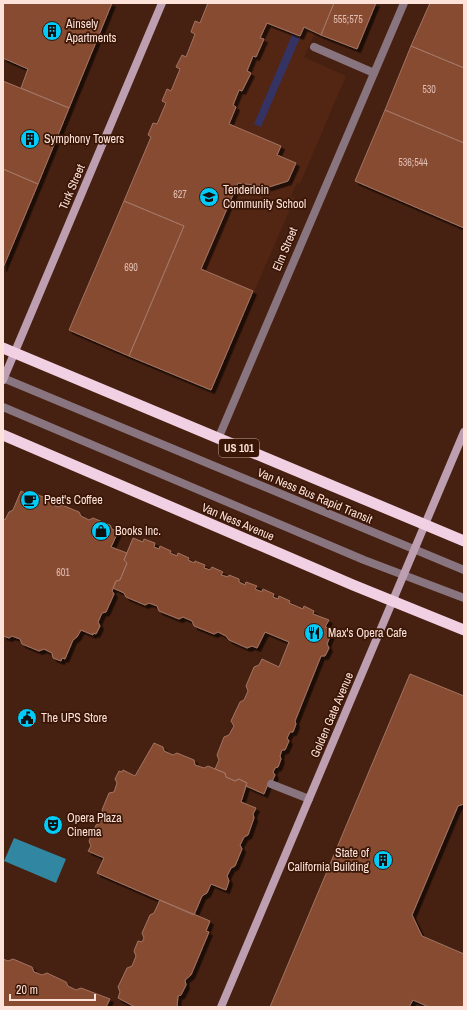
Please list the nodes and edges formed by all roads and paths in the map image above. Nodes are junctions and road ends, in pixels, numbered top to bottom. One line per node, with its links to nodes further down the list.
1 (162, 3): 6 (main road, Turk Street)
2 (404, 3): 4 (street, Elm Street)
3 (314, 47): 4 (street)
4 (374, 73): 11 (street, Elm Street)
5 (3, 348): 6 (highway, US 101)
6 (14, 353): 7 (main road, Turk Street); 11 (highway, US 101)
7 (3, 378): 14 (street, Van Ness Bus Rapid Transit)
8 (3, 406): 16 (street)
9 (464, 432): 12 (main road, Golden Gate Avenue)
10 (3, 435): 18 (highway, Van Ness Avenue)
11 (218, 439): 12 (highway, US 101)
12 (425, 525): 13 (highway, US 101); 14 (main road, Golden Gate Avenue)
13 (464, 541)
14 (414, 550): 15 (street, Van Ness Bus Rapid Transit); 16 (main road, Golden Gate Avenue)
15 (464, 570)
16 (403, 575): 17 (street); 18 (main road, Golden Gate Avenue)
17 (464, 598)
18 (392, 601): 19 (highway, Van Ness Avenue); 21 (main road, Golden Gate Avenue)
19 (464, 630)
20 (271, 784): 21 (street)
21 (309, 799): 22 (main road, Golden Gate Avenue)
22 (221, 1007)

